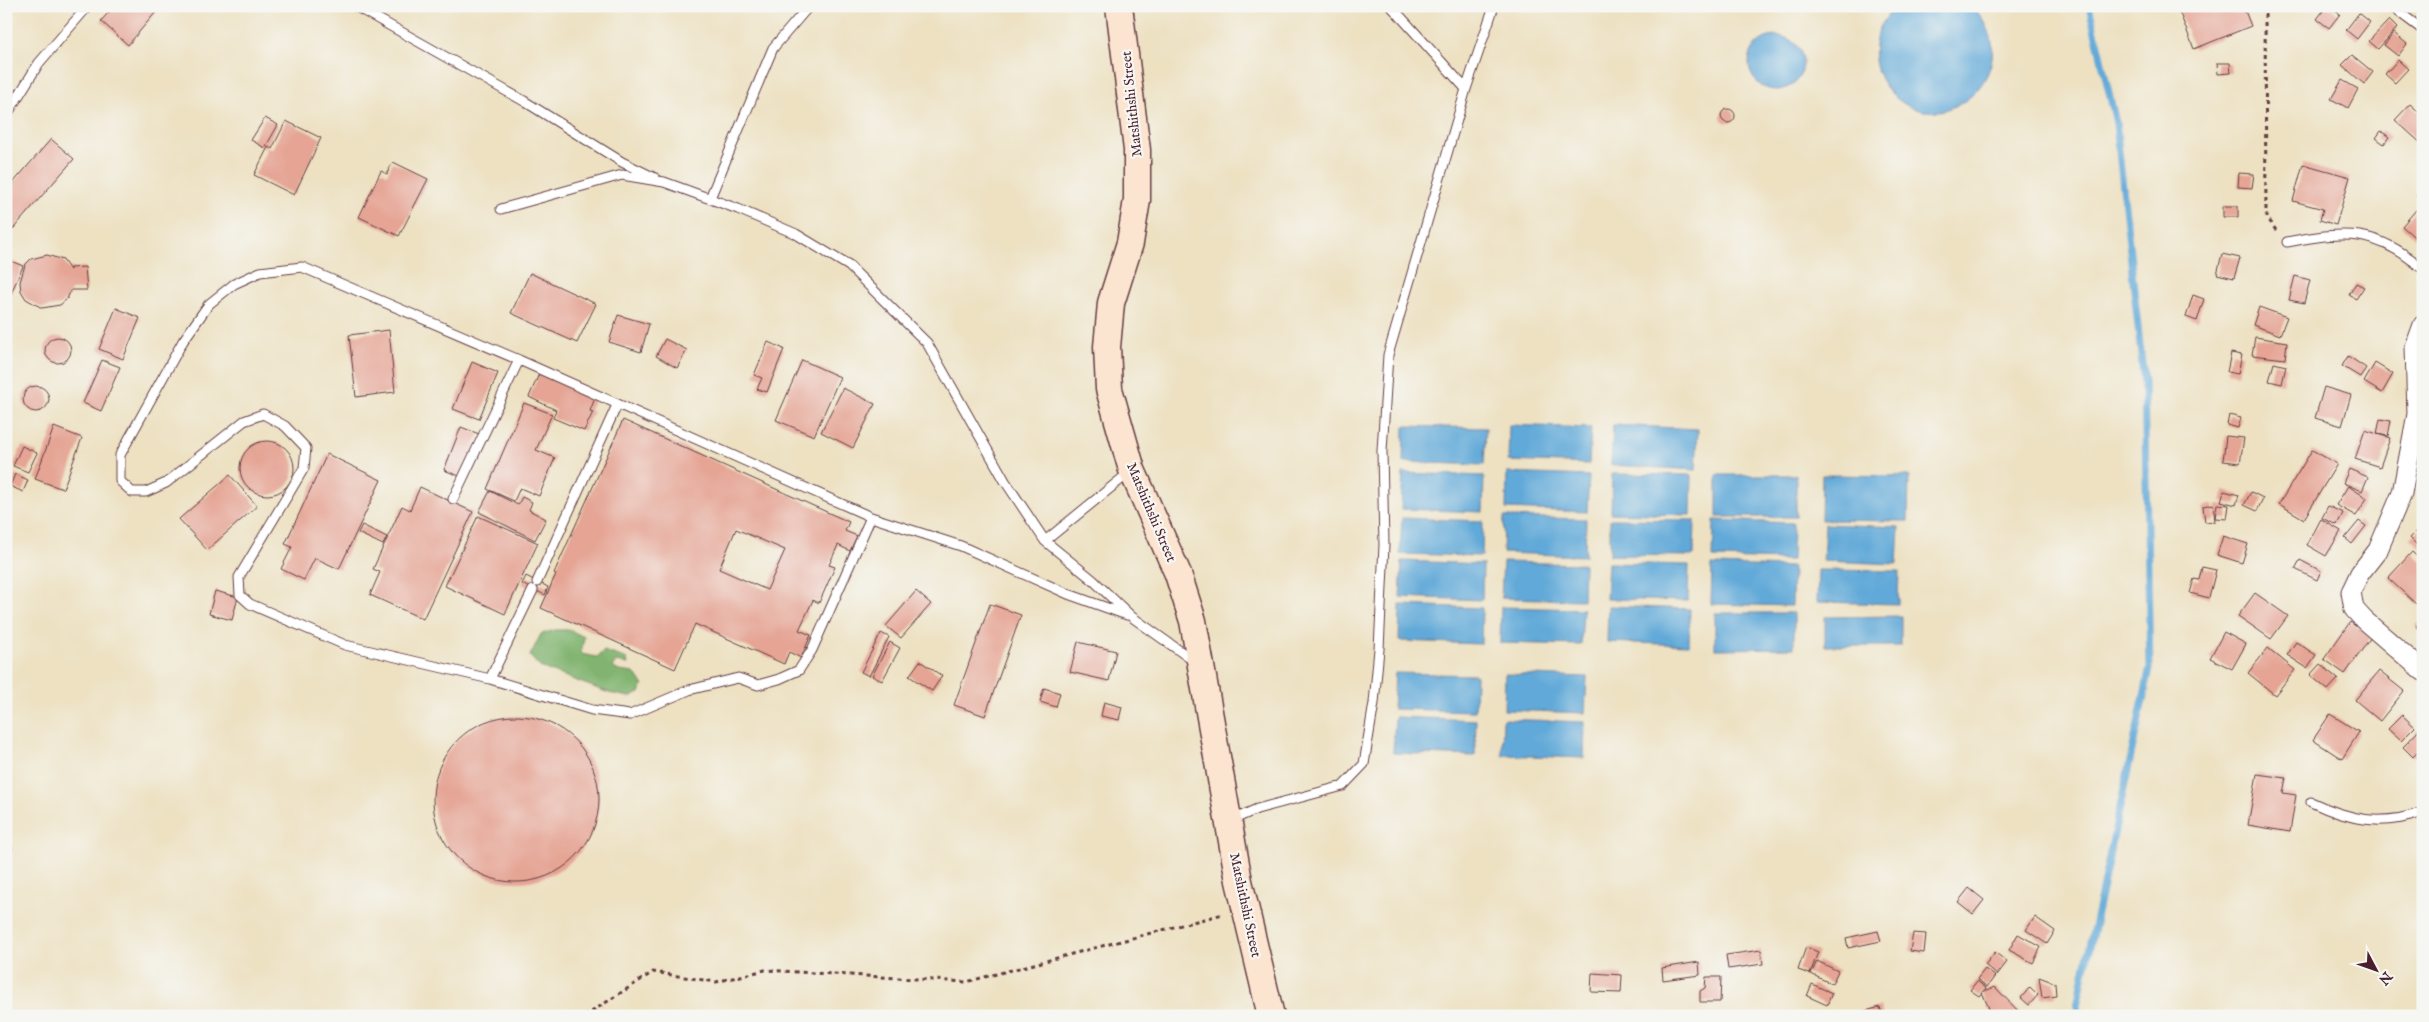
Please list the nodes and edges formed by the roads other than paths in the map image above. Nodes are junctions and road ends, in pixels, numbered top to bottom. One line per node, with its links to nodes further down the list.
1 (88, 6): 10 (lane)
2 (355, 6): 11 (lane)
3 (809, 6): 12 (lane)
4 (1119, 6): 19 (main road, Matshithshi Street)
5 (1391, 6): 9 (lane)
6 (1494, 6): 9 (lane)
7 (2396, 8): 8 (lane)
8 (2423, 30)
9 (1466, 89): 29 (lane)
10 (6, 116)
11 (664, 182): 12 (lane); 13 (lane)
12 (710, 198): 22 (lane)
13 (501, 209)
14 (2287, 242): 15 (lane)
15 (2423, 269)
16 (2423, 325): 25 (street)
17 (519, 360): 18 (lane); 20 (lane); 26 (lane)
18 (617, 405): 21 (lane); 26 (lane)
19 (1132, 470): 22 (lane); 24 (main road, Matshithshi Street)
20 (453, 499)
21 (871, 517): 23 (lane); 26 (lane)
22 (1045, 541): 23 (lane)
23 (1132, 617): 24 (lane)
24 (1201, 666): 29 (main road, Matshithshi Street)
25 (2423, 671)
26 (490, 679)
27 (2311, 802): 28 (lane)
28 (2423, 812)
29 (1230, 821): 30 (main road, Matshithshi Street)
30 (1271, 1016)

